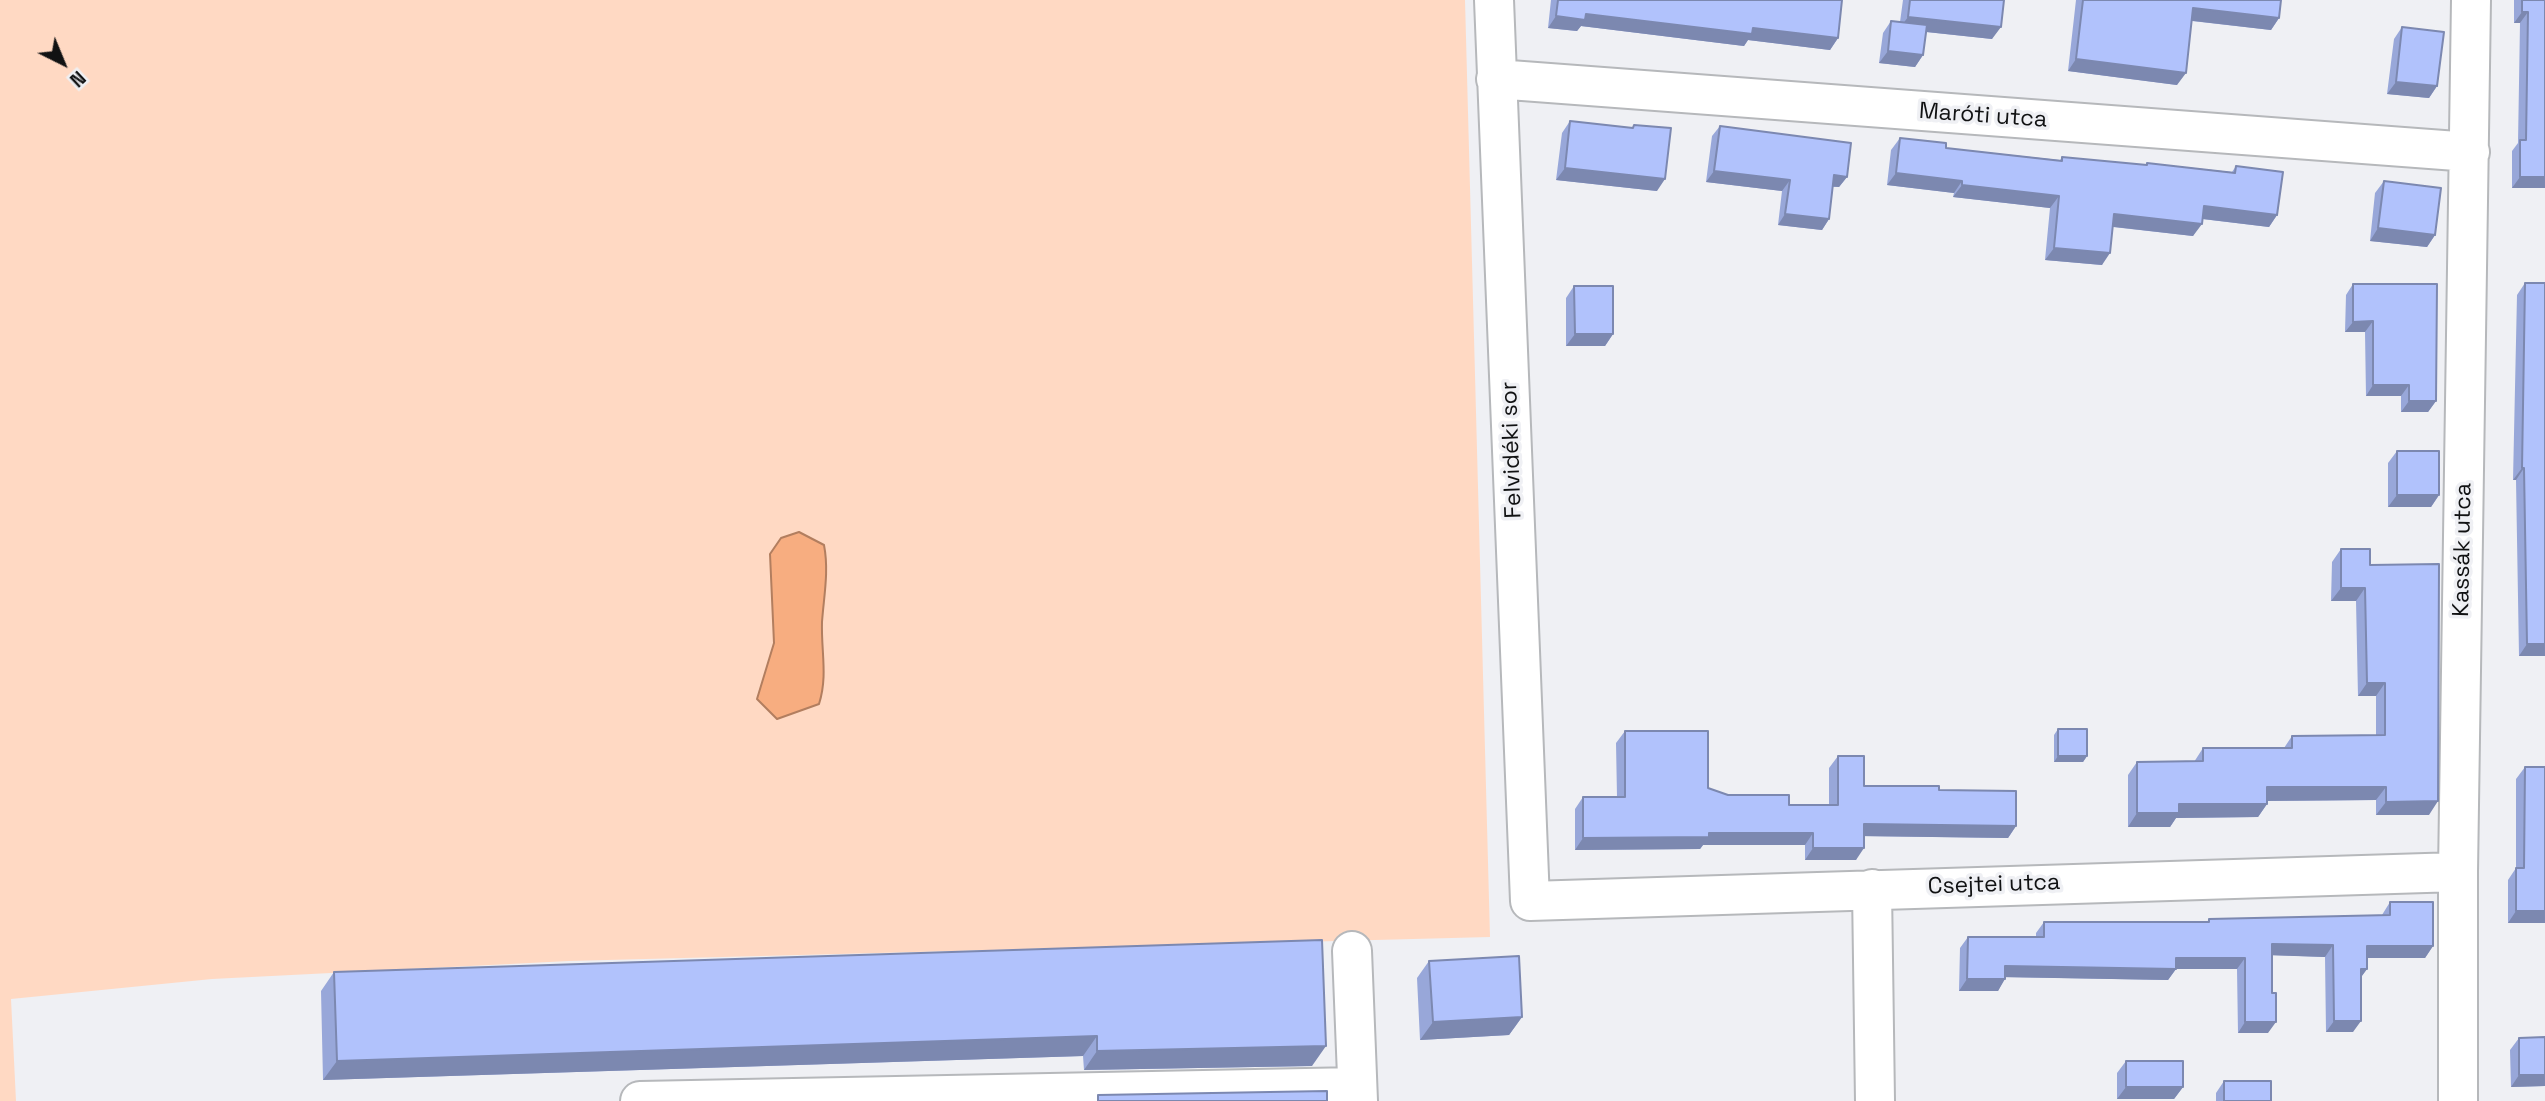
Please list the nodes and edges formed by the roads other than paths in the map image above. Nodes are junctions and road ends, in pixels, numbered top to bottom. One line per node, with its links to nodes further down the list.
1 (1494, 0): 3 (street, Felvidéki sor)
2 (2471, 0): 4 (street, Kassák utca)
3 (1496, 79): 4 (street, Maróti utca); 7 (street, Felvidéki sor)
4 (2470, 152): 5 (street, Kassák utca)
5 (2458, 872): 6 (street, Csejtei utca); 12 (street, Kassák utca)
6 (1872, 889): 7 (street, Csejtei utca); 11 (street)
7 (1530, 901)
8 (1352, 951): 9 (street)
9 (1358, 1094): 10 (street)
10 (640, 1101)
11 (1875, 1101)
12 (2458, 1101)

